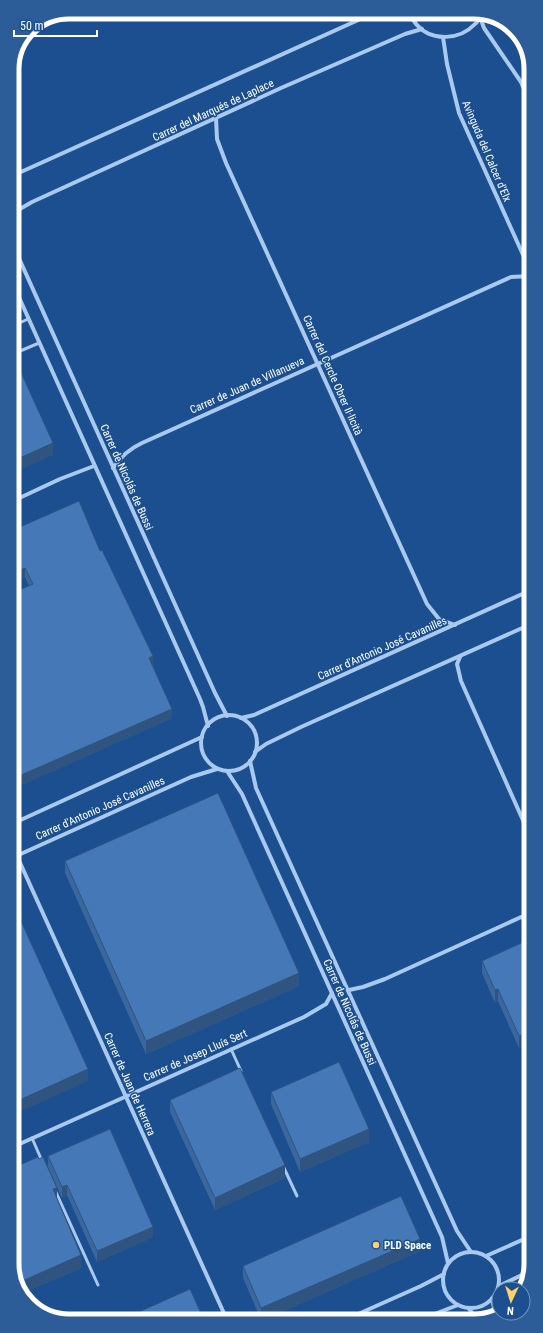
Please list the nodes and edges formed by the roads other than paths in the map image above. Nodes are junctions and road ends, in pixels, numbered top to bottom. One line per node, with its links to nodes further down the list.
1 (360, 19): 9 (street, Carrer del Marqués de Laplace)
2 (412, 19): 5 (street)
3 (479, 19): 6 (street)
4 (482, 20): 7 (street)
5 (422, 29): 6 (street); 8 (street, Carrer del Marqués de Laplace)
6 (443, 37): 11 (street, Avinguda del Calcer d'Elx)
7 (524, 89)
8 (216, 118): 10 (street, Carrer del Marqués de Laplace); 19 (street, Carrer del Cercle Obrer Il·licità)
9 (19, 173)
10 (19, 211)
11 (524, 257)
12 (19, 260): 21 (street, Carrer de Nicolás de Bussi)
13 (524, 276): 19 (street, Carrer de Juan de Villanueva)
14 (19, 298): 15 (street)
15 (28, 319): 16 (lane); 17 (street)
16 (19, 323)
17 (39, 343): 18 (lane); 20 (street)
18 (19, 351)
19 (318, 363): 21 (street, Carrer de Juan de Villanueva); 24 (street, Carrer del Cercle Obrer Il·licità)
20 (94, 466): 22 (street); 29 (street)
21 (113, 468): 27 (street, Carrer de Nicolás de Bussi)
22 (19, 498)
23 (524, 593): 24 (street, Carrer d'Antonio José Cavanilles)
24 (455, 624): 28 (street, Carrer d'Antonio José Cavanilles)
25 (524, 627): 26 (street)
26 (460, 657): 31 (street); 36 (street)
27 (227, 716): 28 (street); 29 (street)
28 (241, 718): 31 (street)
29 (208, 726): 30 (street)
30 (202, 737): 33 (street); 35 (street, Carrer d'Antonio José Cavanilles)
31 (255, 752): 32 (street)
32 (250, 761): 34 (street); 40 (street, Carrer de Nicolás de Bussi)
33 (217, 769): 34 (street); 37 (street, Carrer d'Antonio José Cavanilles)
34 (227, 771): 41 (street, Carrer de Nicolás de Bussi)
35 (19, 821)
36 (524, 823)
37 (19, 855)
38 (19, 863): 44 (street, Carrer de Juan de Herrera)
39 (524, 916): 40 (street)
40 (348, 990): 52 (street, Carrer de Nicolás de Bussi)
41 (332, 993): 42 (street, Carrer de Josep Lluís Sert); 54 (street, Carrer de Nicolás de Bussi)
42 (231, 1049): 43 (lane); 44 (street, Carrer de Josep Lluís Sert)
43 (242, 1074)
44 (126, 1096): 45 (street, Carrer de Josep Lluís Sert); 63 (street, Carrer de Juan de Herrera)
45 (32, 1138): 46 (street, Carrer de Josep Lluís Sert); 48 (lane)
46 (19, 1144)
47 (281, 1160): 50 (lane)
48 (45, 1168)
49 (54, 1189): 59 (lane)
50 (297, 1196)
51 (524, 1239): 53 (street)
52 (471, 1252): 53 (street); 54 (street)
53 (486, 1256): 57 (street)
54 (448, 1263): 55 (street)
55 (444, 1274): 61 (street); 64 (street)
56 (523, 1275): 58 (street)
57 (500, 1281)
58 (509, 1281)
59 (98, 1285)
60 (491, 1301): 62 (street)
61 (458, 1305): 62 (street); 65 (street)
62 (469, 1309): 66 (street)
63 (224, 1314)
64 (358, 1314)
65 (434, 1314)
66 (474, 1314)

